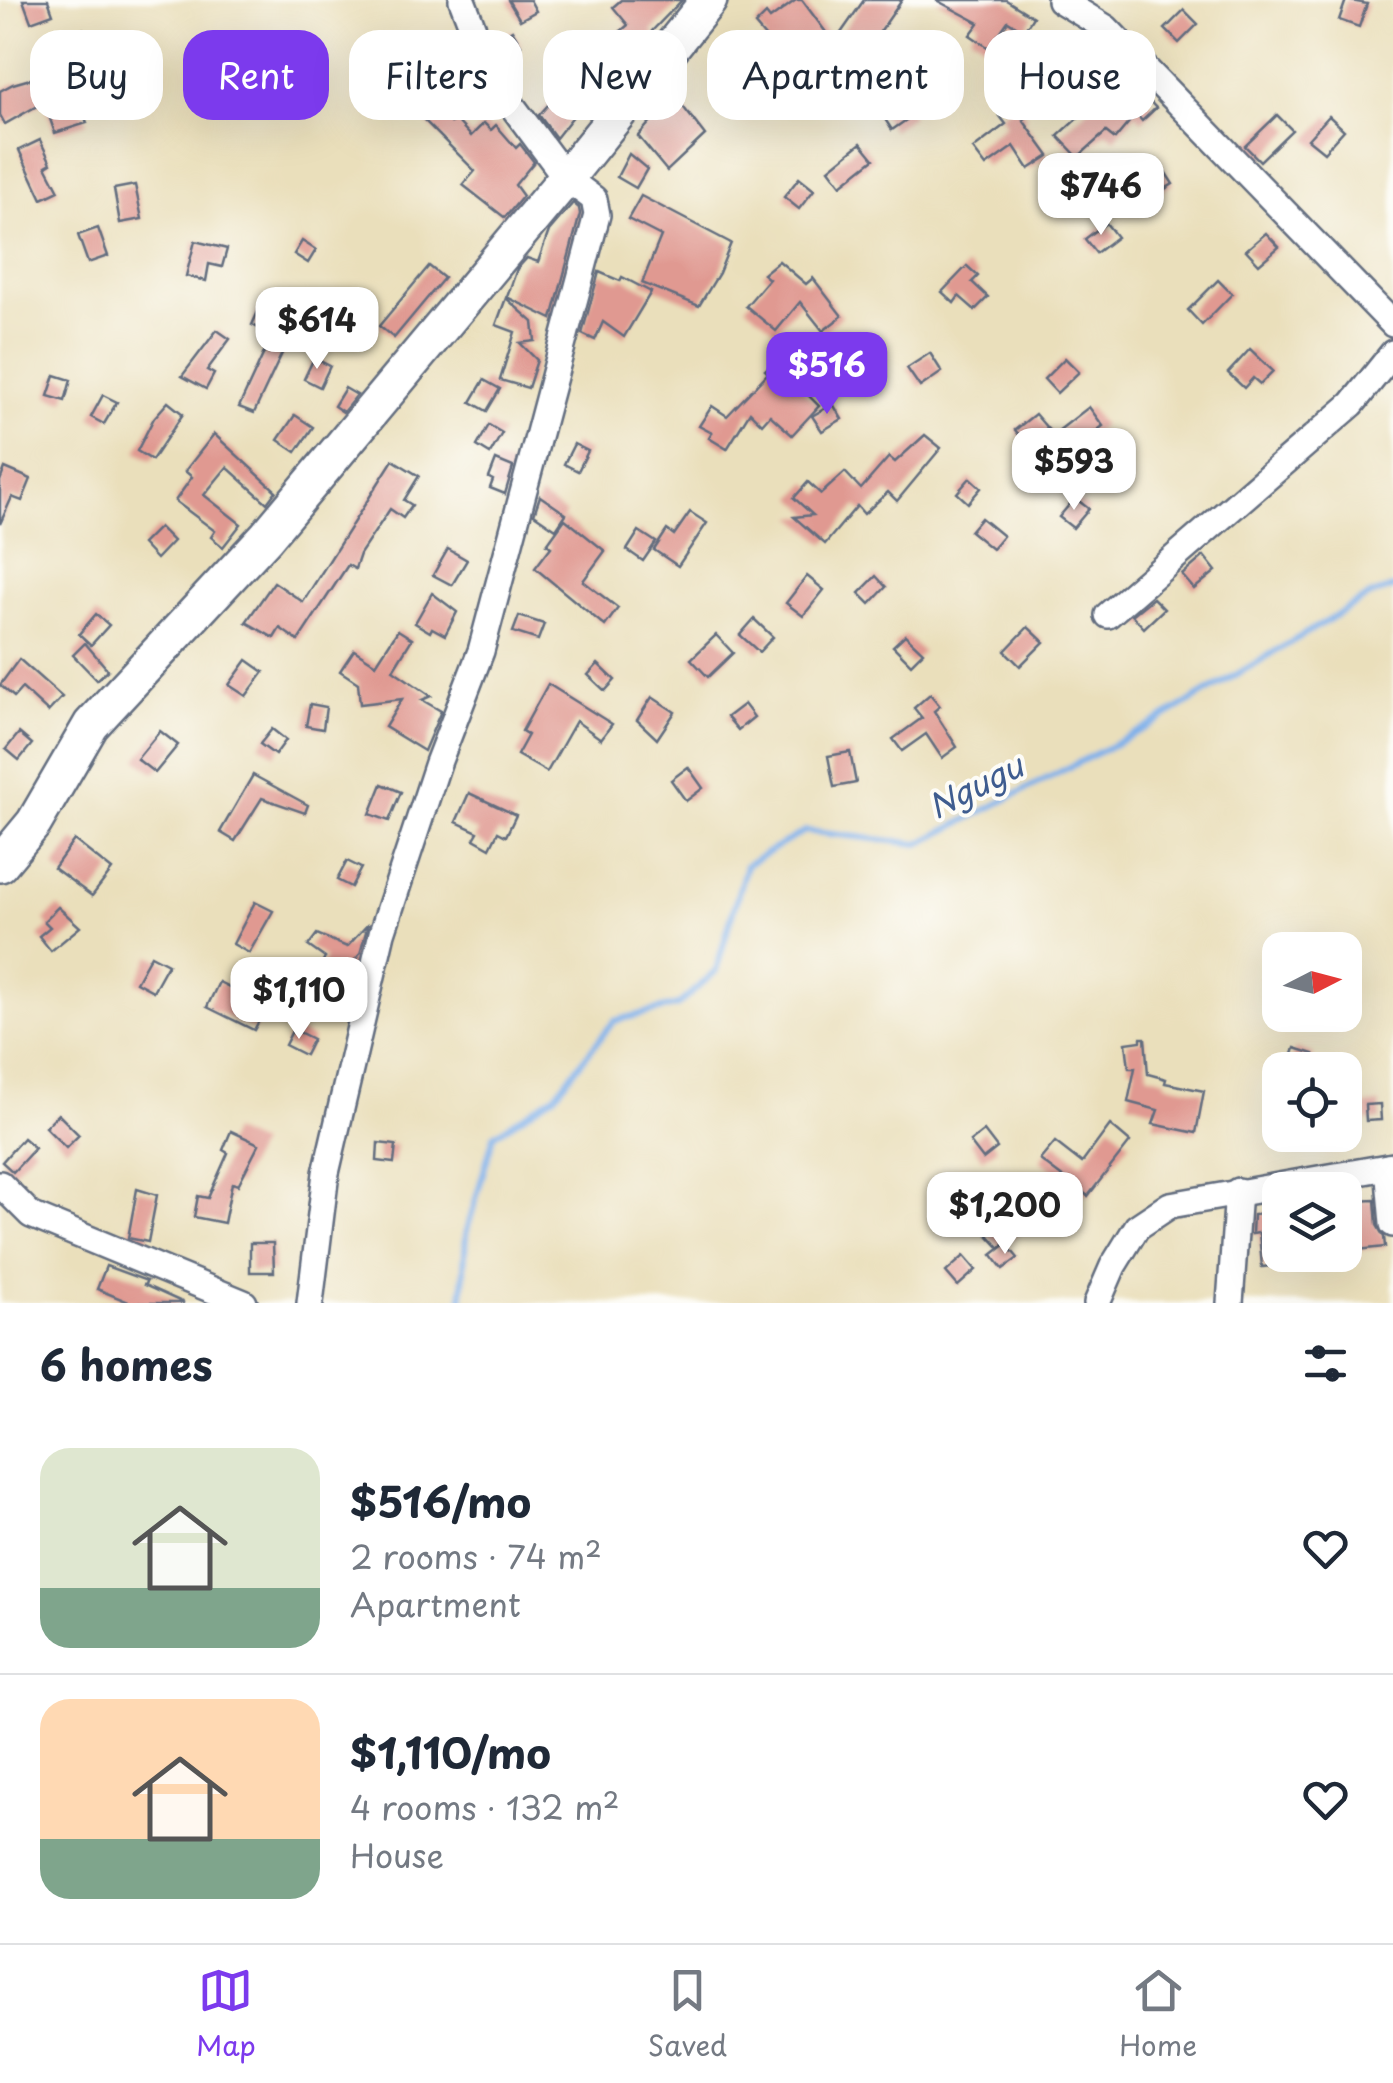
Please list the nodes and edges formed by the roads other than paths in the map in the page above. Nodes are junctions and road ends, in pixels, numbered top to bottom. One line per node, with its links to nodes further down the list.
1 (462, 0): 4 (street)
2 (709, 0): 4 (main road)
3 (1060, 0): 5 (street)
4 (566, 178): 8 (main road); 14 (street)
5 (1393, 324)
6 (1393, 353): 7 (street)
7 (1108, 615)
8 (0, 864)
9 (1390, 1167): 11 (street); 12 (street)
10 (0, 1184): 13 (street)
11 (1238, 1191): 15 (street); 16 (street)
12 (1393, 1224)
13 (244, 1303)
14 (310, 1303)
15 (1097, 1303)
16 (1230, 1303)

